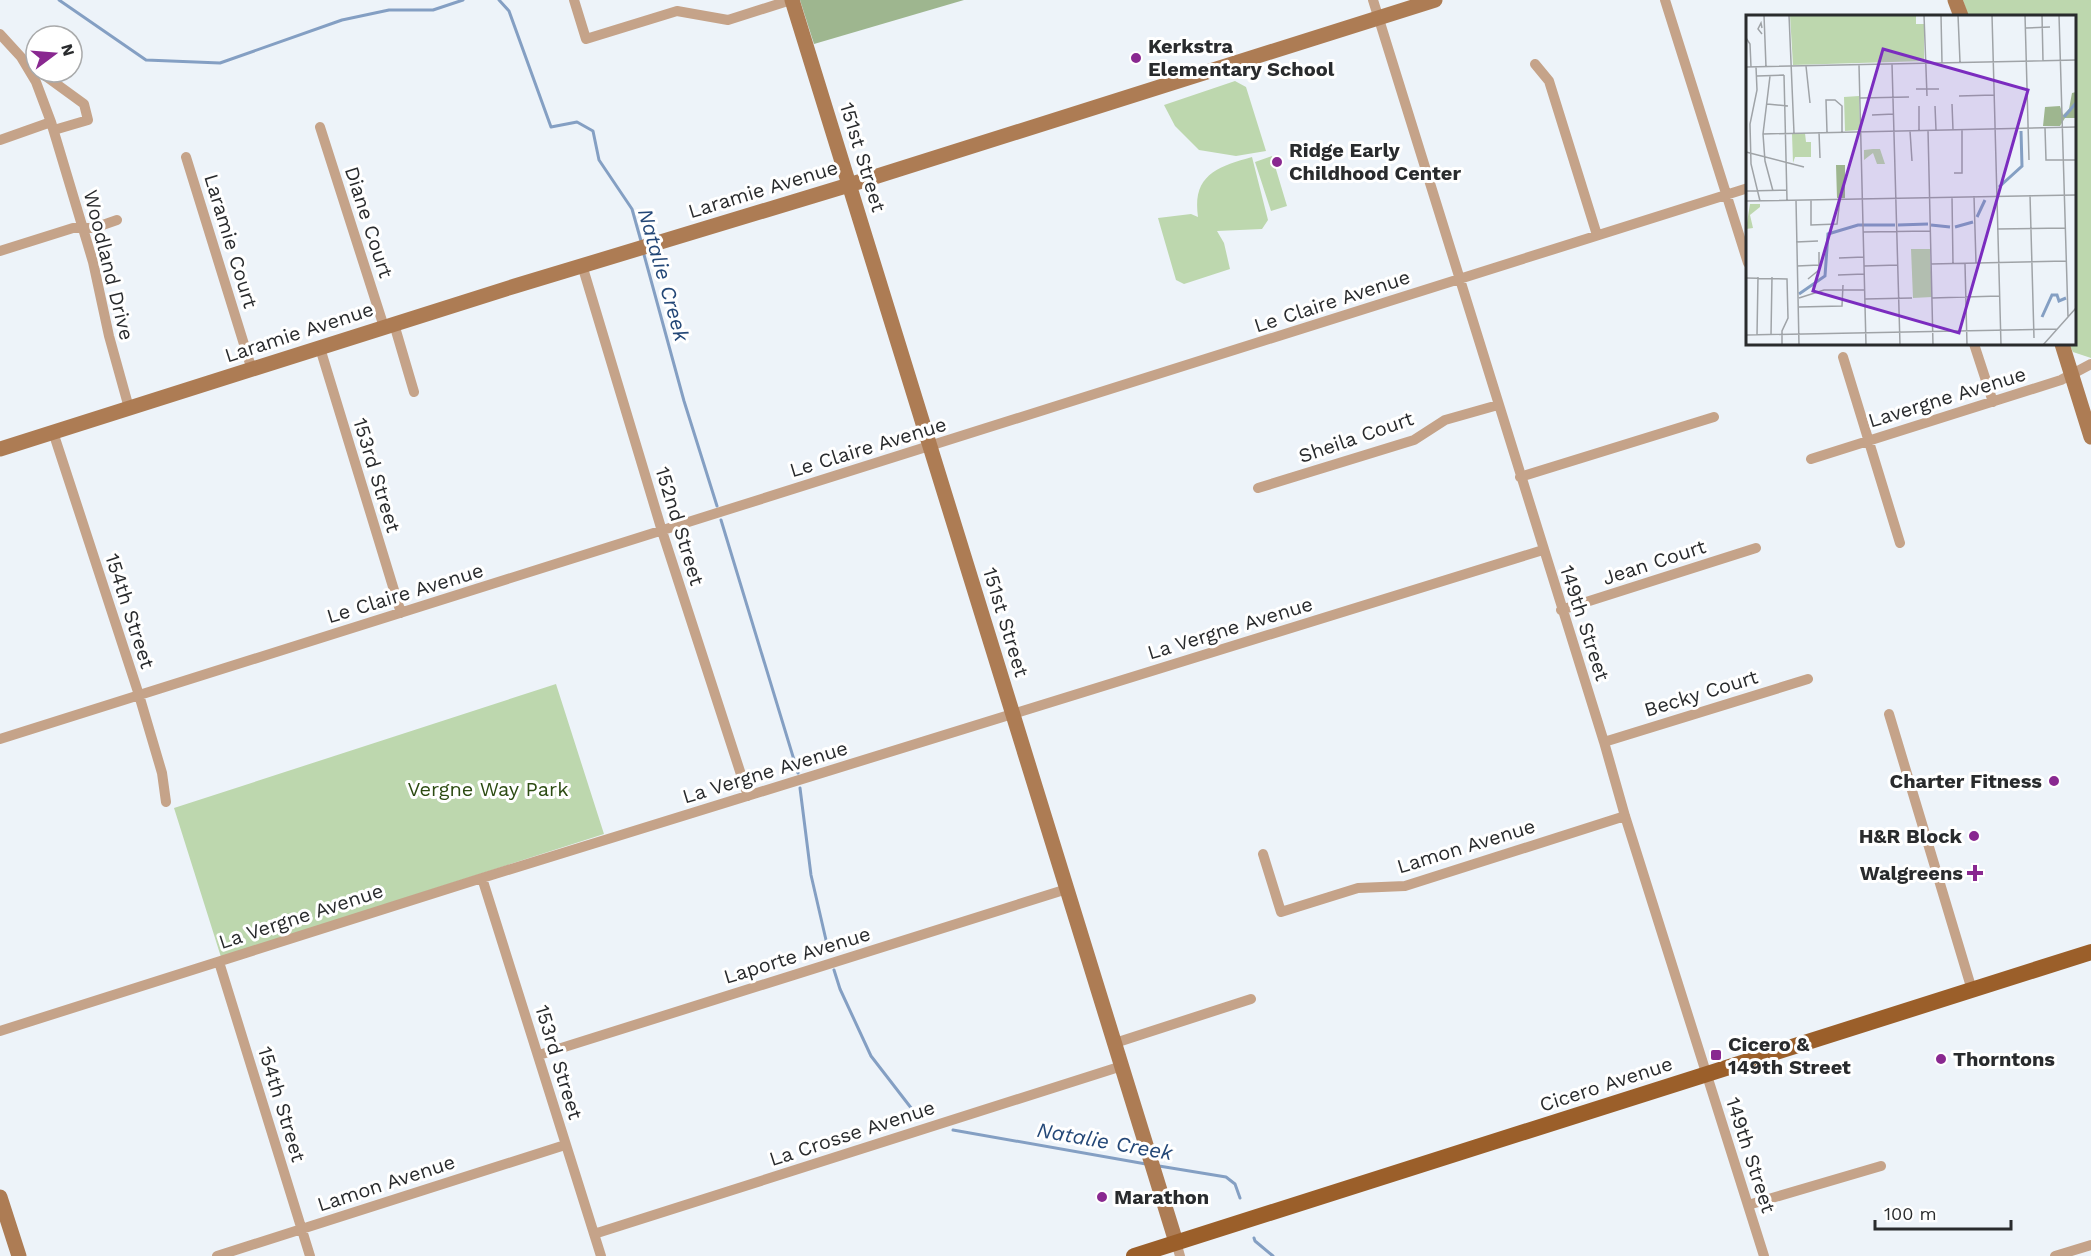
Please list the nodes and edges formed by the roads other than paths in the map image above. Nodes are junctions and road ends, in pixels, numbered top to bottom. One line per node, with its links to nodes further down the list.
1 (574, 0): 2 (street)
2 (792, 0): 18 (street, 151st Street)
3 (1373, 0): 8 (street, 149th Street)
4 (1435, 0): 8 (street, Laramie Avenue)
5 (1665, 0): 20 (street)
6 (1955, 0): 7 (street)
7 (1960, 15)
8 (1378, 19): 18 (street, Laramie Avenue); 27 (street, 149th Street)
9 (0, 34): 10 (street, Woodland Drive)
10 (21, 57): 11 (street, Woodland Drive); 14 (street, Woodland Drive)
11 (24, 59)
12 (1535, 64): 23 (street)
13 (56, 84): 14 (street)
14 (52, 126): 16 (street); 22 (street, Woodland Drive)
15 (320, 127): 28 (street, Diane Court)
16 (0, 140)
17 (186, 157): 34 (street, Laramie Court)
18 (849, 185): 26 (street, Laramie Avenue); 44 (street, 151st Street)
19 (1746, 189): 20 (street, Le Claire Avenue)
20 (1727, 195): 23 (street, Le Claire Avenue); 25 (street)
21 (117, 220): 22 (street)
22 (84, 228): 24 (street); 39 (street, Woodland Drive)
23 (1597, 235): 27 (street, Le Claire Avenue)
24 (0, 250)
25 (1746, 257)
26 (582, 266): 28 (street, Laramie Avenue); 49 (street, 152nd Street)
27 (1459, 279): 38 (street, 149th Street); 44 (street, Le Claire Avenue)
28 (389, 326): 31 (street, Laramie Avenue); 36 (street, Diane Court)
29 (1974, 345): 37 (street)
30 (2062, 345): 35 (street)
31 (320, 348): 34 (street, Laramie Avenue); 54 (street, 153rd Street)
32 (1843, 357): 43 (street)
33 (2091, 364): 35 (street, Lavergne Avenue)
34 (252, 369): 39 (street, Laramie Avenue)
35 (2072, 374): 37 (street, Lavergne Avenue); 42 (street)
36 (414, 392)
37 (1993, 402): 43 (street, Lavergne Avenue)
38 (1498, 405): 47 (street, 149th Street); 48 (street, Sheila Court)
39 (129, 408): 41 (street, Laramie Avenue)
40 (1714, 417): 47 (street)
41 (53, 432): 45 (street, Laramie Avenue); 56 (street, 154th Street)
42 (2091, 437)
43 (1869, 440): 46 (street, Lavergne Avenue); 50 (street)
44 (930, 446): 49 (street, Le Claire Avenue); 57 (street, 151st Street)
45 (0, 449)
46 (1811, 459)
47 (1520, 477): 52 (street, 149th Street)
48 (1258, 488)
49 (662, 531): 54 (street, Le Claire Avenue); 61 (street, 152nd Street)
50 (1900, 543)
51 (1756, 548): 53 (street, Jean Court)
52 (1543, 550): 53 (street, 149th Street); 57 (street, La Vergne Avenue)
53 (1561, 610): 60 (street, 149th Street)
54 (400, 613): 56 (street, Le Claire Avenue)
55 (1808, 679): 60 (street, Becky Court)
56 (139, 695): 59 (street, Le Claire Avenue); 62 (street, 154th Street)
57 (1012, 713): 61 (street, La Vergne Avenue); 66 (street, 151st Street)
58 (1888, 714): 69 (street)
59 (0, 739)
60 (1604, 742): 63 (street, 149th Street)
61 (748, 796): 65 (street, La Vergne Avenue)
62 (166, 802)
63 (1624, 816): 64 (street, Lamon Avenue); 75 (street, 149th Street)
64 (1263, 854)
65 (482, 878): 68 (street, La Vergne Avenue); 73 (street, 153rd Street)
66 (1067, 889): 72 (street, 151st Street); 73 (street, Laporte Avenue)
67 (2091, 952): 69 (main road, Cicero Avenue)
68 (219, 962): 71 (street, La Vergne Avenue); 80 (street, 154th Street)
69 (1972, 990): 75 (main road, Cicero Avenue)
70 (1251, 999): 72 (street)
71 (0, 1031)
72 (1114, 1043): 74 (street, 151st Street)
73 (538, 1054): 76 (street, 153rd Street)
74 (1122, 1066): 81 (street, La Crosse Avenue); 83 (street, 151st Street)
75 (1706, 1074): 79 (street, 149th Street); 83 (main road, Cicero Avenue)
76 (565, 1145): 80 (street, Lamon Avenue); 81 (street, 153rd Street)
77 (1881, 1166): 79 (street)
78 (0, 1197): 84 (street)
79 (1748, 1205): 89 (street, 149th Street)
80 (301, 1229): 85 (street, Lamon Avenue); 86 (street, 154th Street)
81 (594, 1234): 87 (street, 153rd Street)
82 (2091, 1245): 90 (street)
83 (1178, 1249): 88 (main road, Cicero Avenue)
84 (19, 1256)
85 (217, 1256)
86 (310, 1256)
87 (601, 1256)
88 (1134, 1256)
89 (1764, 1256)
90 (2055, 1256)

